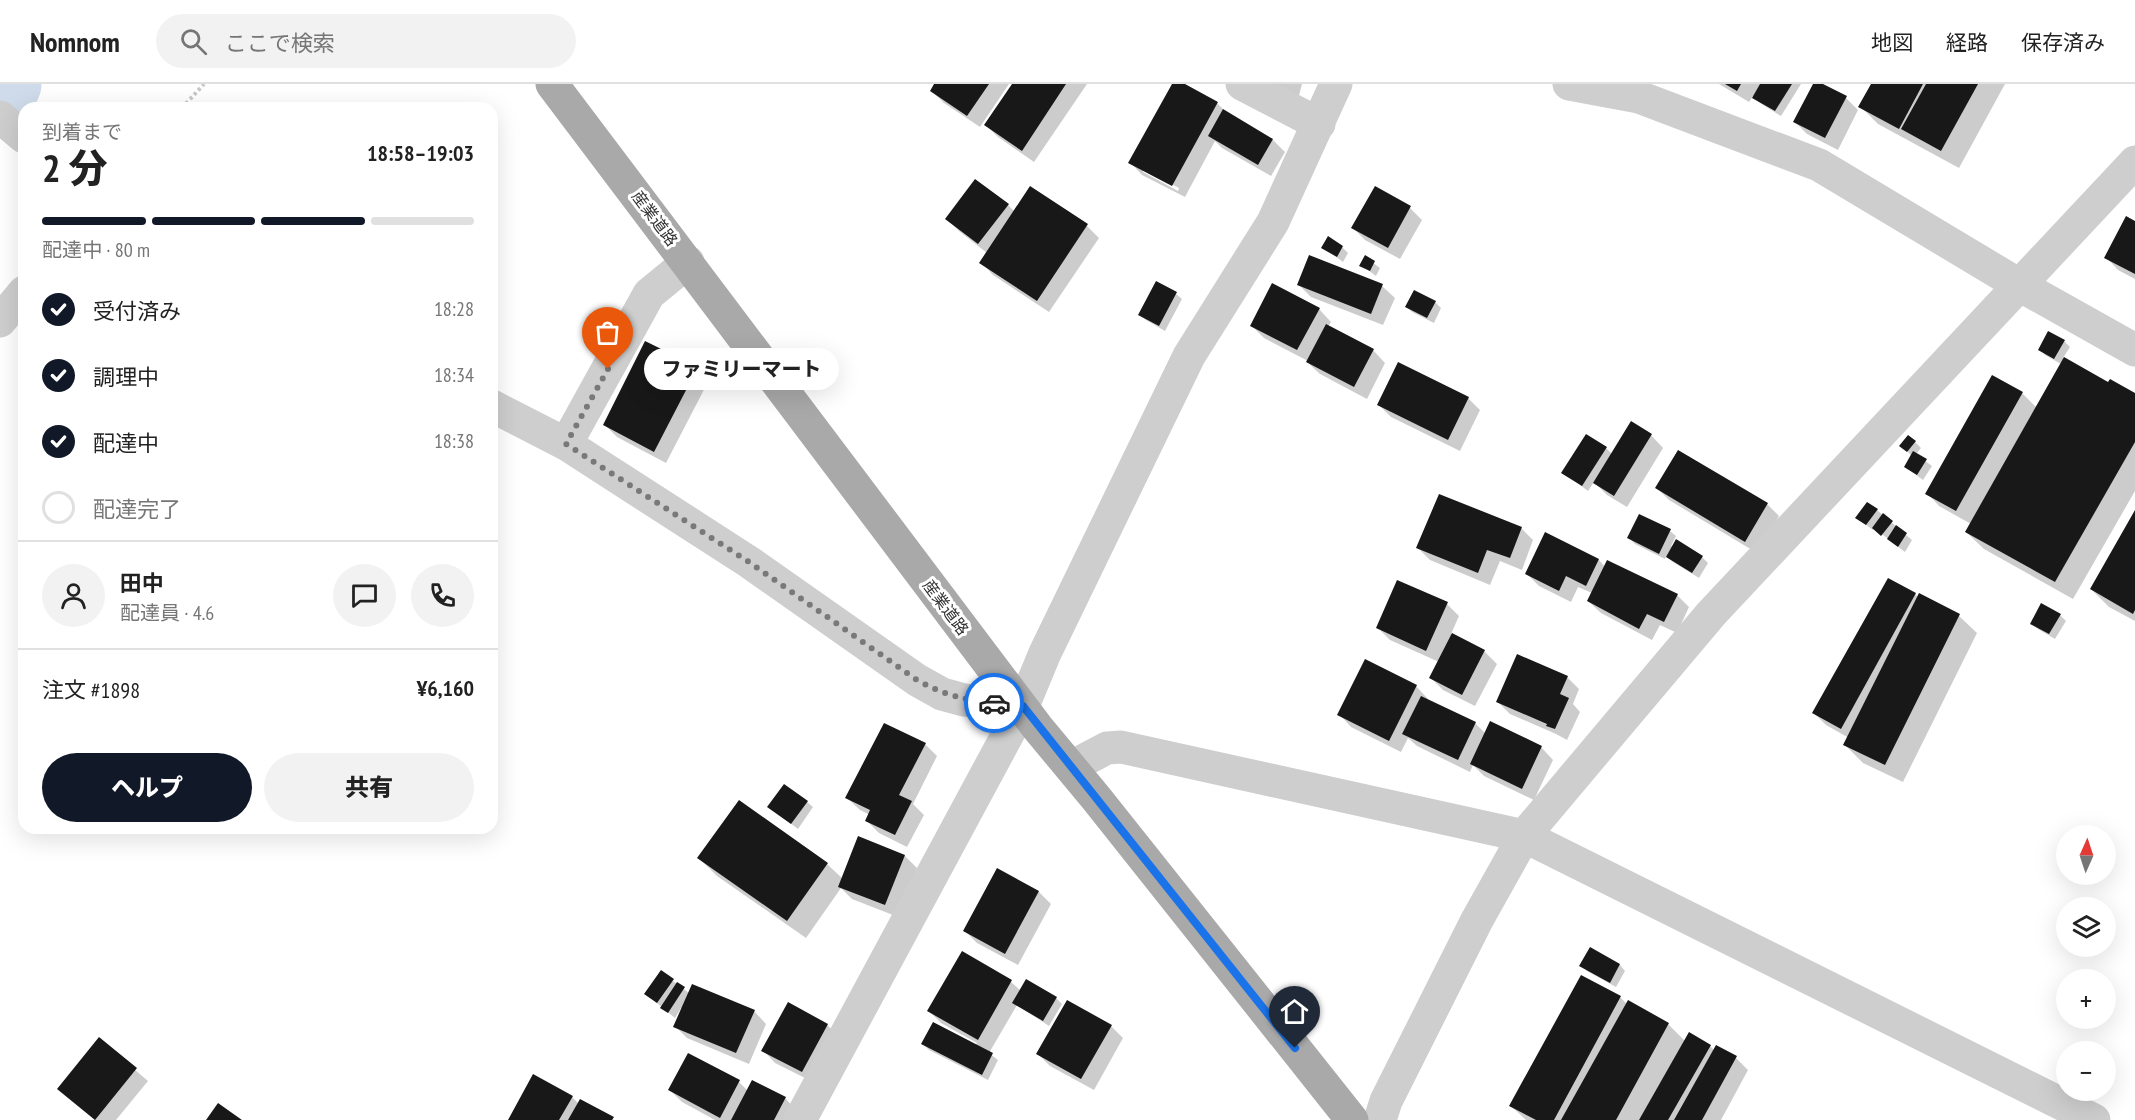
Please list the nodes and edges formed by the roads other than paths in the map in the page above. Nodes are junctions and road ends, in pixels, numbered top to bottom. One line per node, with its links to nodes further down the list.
1 (552, 84): 9 (main road, 産業道路)
2 (1242, 84): 6 (street)
3 (1336, 84): 6 (street)
4 (1569, 84): 10 (street)
5 (0, 117): 7 (street)
6 (1319, 124): 16 (street)
7 (18, 132)
8 (2135, 162): 10 (street)
9 (688, 262): 15 (street); 16 (main road, 産業道路)
10 (2021, 286): 13 (street); 18 (street)
11 (18, 299): 12 (street)
12 (0, 321)
13 (2135, 350)
14 (498, 409): 15 (street)
15 (566, 444): 16 (street)
16 (1023, 706): 17 (main road, 産業道路); 19 (street)
17 (1071, 766): 18 (street); 20 (main road, 産業道路)
18 (1524, 836): 21 (street); 22 (street)
19 (800, 1120)
20 (1352, 1120)
21 (1380, 1120)
22 (2094, 1120)

